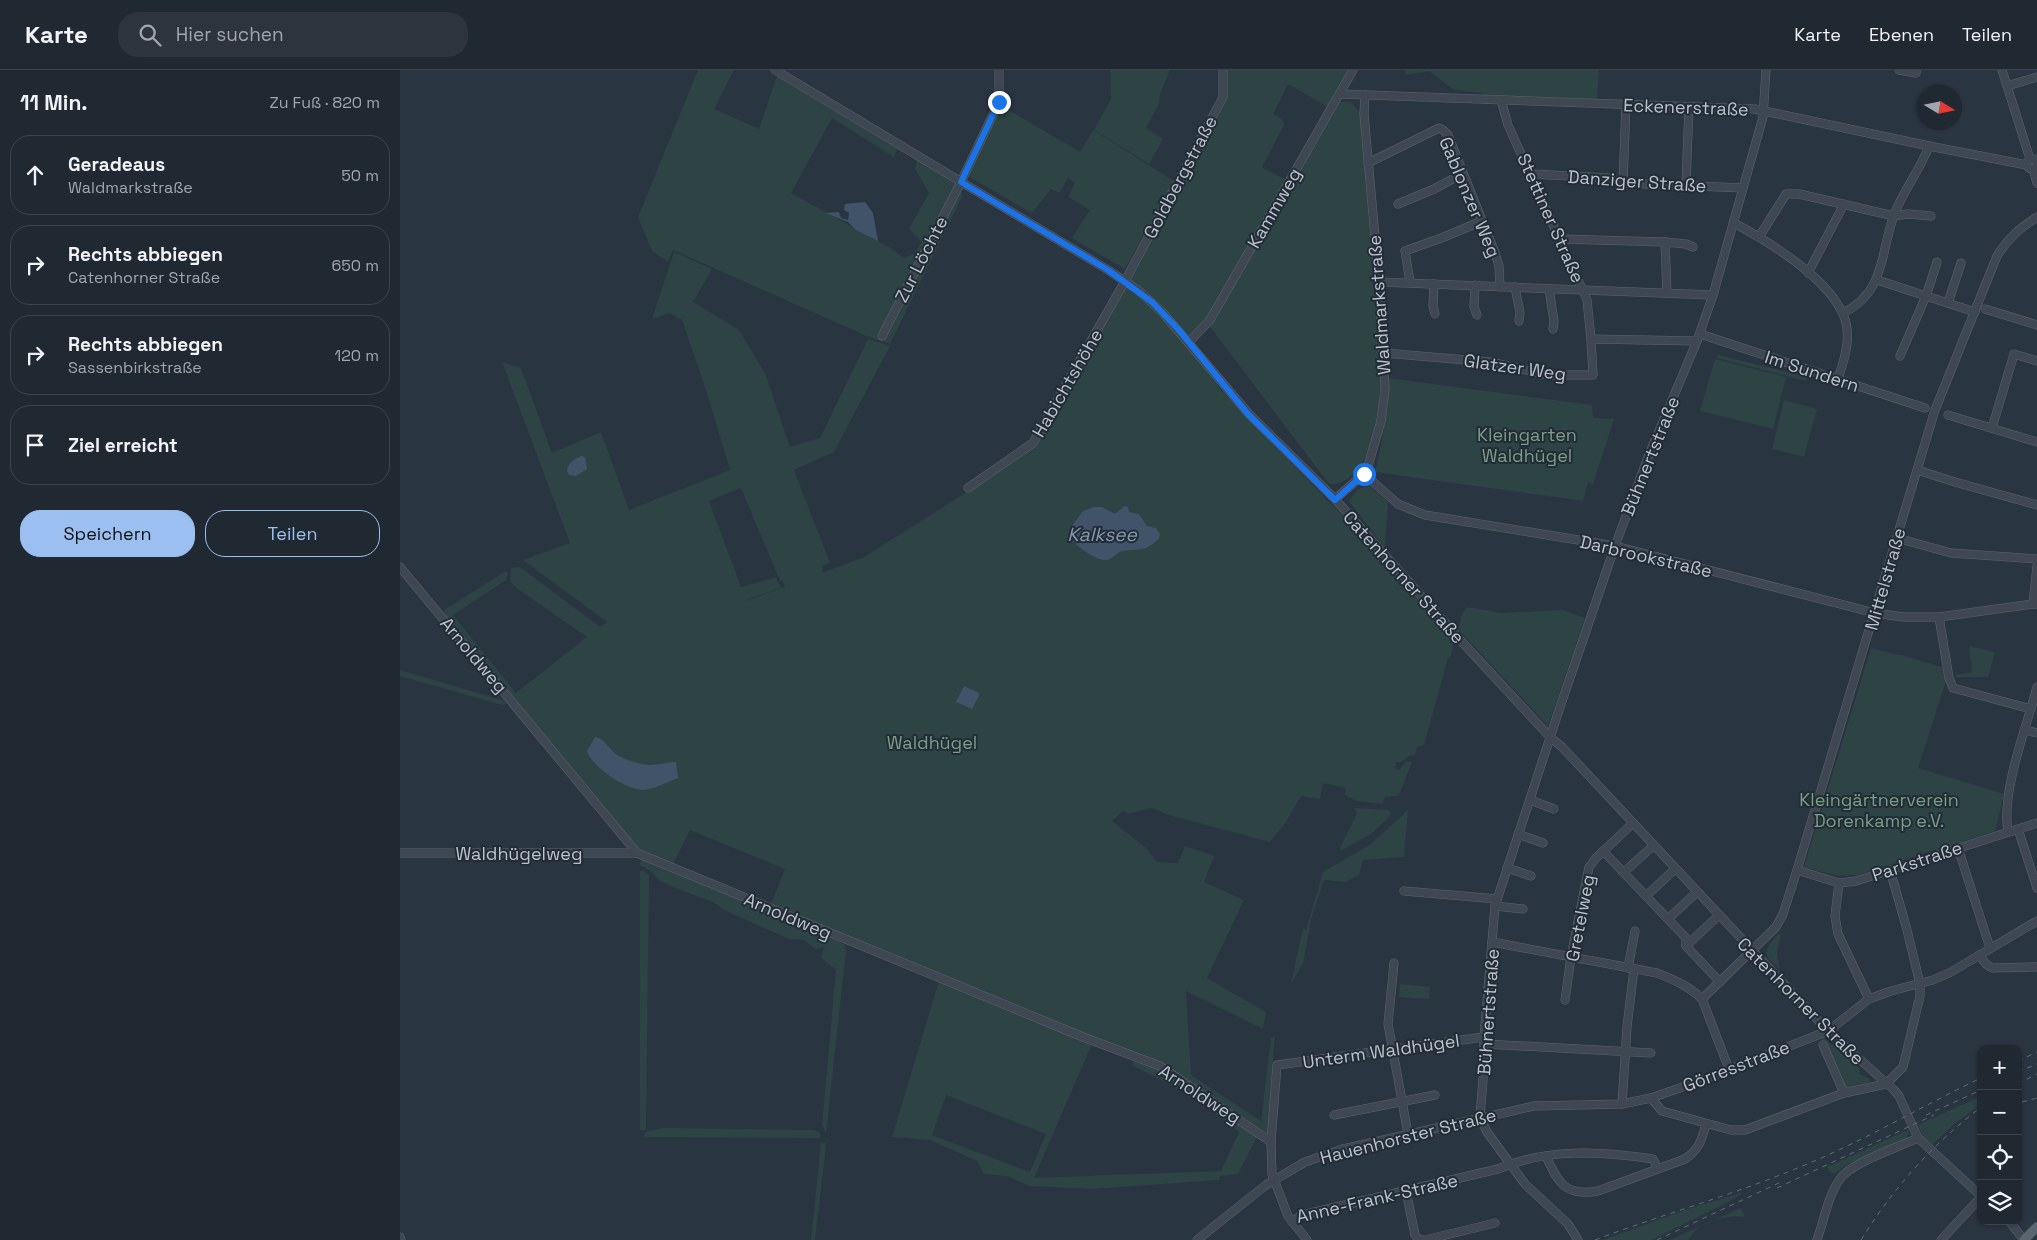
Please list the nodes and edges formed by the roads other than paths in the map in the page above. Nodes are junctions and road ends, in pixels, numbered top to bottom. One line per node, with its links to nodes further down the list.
1 (775, 70): 22 (street, Catenhorner Straße)
2 (999, 70): 22 (street, Zur Löchte)
3 (1224, 70): 42 (street, Goldbergstraße)
4 (1353, 70): 11 (street, Kammweg)
5 (1766, 70): 16 (street, Bühnertstraße)
6 (1899, 70): 7 (street)
7 (1916, 70)
8 (2002, 70): 10 (street)
9 (2037, 77): 10 (street)
10 (2007, 86): 19 (street)
11 (1340, 94): 12 (street, Eckenerstraße); 66 (street, Kammweg)
12 (1365, 95): 13 (street, Eckenerstraße); 18 (street, Waldmarkstraße)
13 (1501, 100): 14 (street, Eckenerstraße); 21 (street, Stettiner Straße)
14 (1626, 104): 15 (street, Eckenerstraße); 23 (street)
15 (1689, 107): 16 (street, Eckenerstraße); 25 (street)
16 (1764, 110): 17 (street, Eckenerstraße); 26 (street, Bühnertstraße)
17 (1929, 146): 19 (street, Eckenerstraße); 29 (street)
18 (1368, 163): 20 (street, Gablonzer Weg); 43 (street, Waldmarkstraße)
19 (2033, 164): 24 (street)
20 (1462, 174): 27 (street); 32 (street, Gablonzer Weg)
21 (1531, 174): 23 (street, Danziger Straße); 35 (street, Stettiner Straße)
22 (961, 182): 42 (street, Catenhorner Straße); 63 (street, Zur Löchte)
23 (1622, 183): 25 (street, Danziger Straße)
24 (2037, 183)
25 (1686, 186): 26 (street, Danziger Straße)
26 (1743, 188): 33 (street, Bühnertstraße)
27 (1398, 204)
28 (1844, 204): 29 (street); 34 (street); 40 (street)
29 (1894, 216): 30 (street); 41 (street)
30 (1931, 216)
31 (2037, 217): 56 (street, Mittelstraße)
32 (1482, 221): 44 (street); 47 (street, Gablonzer Weg)
33 (1734, 223): 34 (street); 52 (street, Bühnertstraße)
34 (1760, 237): 40 (street)
35 (1560, 239): 36 (street); 50 (street, Stettiner Straße)
36 (1665, 242): 37 (street); 51 (street)
37 (1693, 246)
38 (1937, 262): 53 (street)
39 (1961, 264): 54 (street)
40 (1808, 273): 57 (street)
41 (1877, 280): 53 (street); 57 (street)
42 (1125, 281): 66 (street, Catenhorner Straße); 77 (street, Habichtshöhe)
43 (1380, 282): 44 (street); 67 (street, Waldmarkstraße)
44 (1410, 282): 45 (street)
45 (1434, 284): 46 (street); 58 (street)
46 (1475, 285): 47 (street); 59 (street)
47 (1500, 286): 48 (street)
48 (1516, 287): 49 (street); 60 (street)
49 (1549, 289): 50 (street); 62 (street)
50 (1583, 290): 51 (street); 65 (street, Stettiner Straße)
51 (1667, 293): 52 (street)
52 (1713, 295): 64 (street, Bühnertstraße)
53 (1926, 296): 54 (street); 68 (street)
54 (1948, 303): 56 (street)
55 (1985, 309): 61 (street)
56 (1975, 312): 75 (street, Mittelstraße)
57 (1843, 313): 70 (street)
58 (1435, 314)
59 (1477, 315)
60 (1519, 322)
61 (2037, 325)
62 (1553, 329)
63 (882, 336)
64 (1698, 338): 65 (street); 70 (street, Im Sundern); 81 (street, Bühnertstraße)
65 (1591, 339): 67 (street, Glatzer Weg)
66 (1189, 342): 78 (street, Catenhorner Straße)
67 (1384, 353): 76 (street, Waldmarkstraße)
68 (1900, 356)
69 (2037, 361): 73 (street)
70 (1838, 379): 71 (street, Im Sundern)
71 (1925, 408)
72 (1948, 415): 73 (street)
73 (1992, 428): 74 (street)
74 (2037, 442)
75 (1917, 470): 79 (street); 80 (street, Mittelstraße)
76 (1364, 474): 78 (street); 81 (street, Darbrookstraße)
77 (968, 488)
78 (1335, 500): 92 (street, Catenhorner Straße)
79 (2037, 505)
80 (1897, 538): 82 (street); 86 (street, Mittelstraße)
81 (1615, 546): 86 (street, Darbrookstraße); 92 (street, Bühnertstraße)
82 (2037, 559)
83 (2037, 566): 85 (street)
84 (400, 567): 105 (street, Arnoldweg)
85 (2035, 604): 87 (street, Darbrookstraße)
86 (1875, 613): 87 (street, Darbrookstraße); 108 (street, Mittelstraße)
87 (1939, 617): 89 (street)
88 (2037, 687): 89 (street)
89 (2031, 709): 90 (street)
90 (2025, 730): 91 (street); 98 (street)
91 (2037, 733)
92 (1550, 737): 93 (street, Bühnertstraße); 96 (street, Catenhorner Straße)
93 (1530, 800): 94 (street); 99 (street, Bühnertstraße)
94 (1554, 809)
95 (2037, 823): 97 (street, Parkstraße)
96 (1632, 824): 101 (street, Catenhorner Straße); 103 (street, Gretelweg)
97 (2018, 829): 98 (street, Parkstraße); 113 (street)
98 (2008, 832): 102 (street, Parkstraße)
99 (1518, 834): 100 (street); 106 (street, Bühnertstraße)
100 (1543, 843)
101 (1653, 846): 107 (street, Catenhorner Straße); 110 (street)
102 (1958, 848): 109 (street, Parkstraße); 125 (street)
103 (1603, 851): 110 (street); 128 (street, Gretelweg)
104 (400, 853): 105 (street, Waldhügelweg)
105 (637, 853): 155 (street, Arnoldweg)
106 (1508, 868): 111 (street); 117 (street, Bühnertstraße)
107 (1675, 869): 115 (street, Catenhorner Straße); 116 (street)
108 (1797, 870): 112 (street, Parkstraße); 126 (street, Mittelstraße)
109 (1890, 870): 112 (street, Parkstraße); 133 (street)
110 (1624, 872): 116 (street)
111 (1531, 876)
112 (1838, 883): 135 (street)
113 (2037, 888)
114 (1404, 891): 117 (street)
115 (1697, 892): 119 (street, Catenhorner Straße); 120 (street)
116 (1646, 896): 120 (street)
117 (1496, 903): 118 (street); 123 (street, Bühnertstraße)
118 (1523, 909)
119 (1718, 916): 124 (street); 126 (street, Catenhorner Straße)
120 (1668, 919): 124 (street)
121 (2037, 922): 125 (street, Görresstraße)
122 (1635, 931): 131 (street)
123 (1492, 942): 128 (street); 138 (street, Bühnertstraße)
124 (1686, 946): 132 (street)
125 (1990, 948): 127 (street, Görresstraße)
126 (1752, 951): 132 (street, Mittelstraße); 137 (street, Catenhorner Straße)
127 (1979, 955): 130 (street); 133 (street, Görresstraße)
128 (1571, 957): 131 (street); 136 (street, Gretelweg)
129 (1394, 963): 140 (street)
130 (2037, 967)
131 (1631, 968): 134 (street); 141 (street)
132 (1720, 982): 134 (street, Mittelstraße)
133 (1920, 984): 135 (street, Görresstraße); 144 (street)
134 (1702, 999): 143 (street)
135 (1869, 999): 137 (street, Görresstraße)
136 (1565, 1000)
137 (1828, 1031): 143 (street, Görresstraße); 144 (street, Catenhorner Straße)
138 (1484, 1040): 140 (street, Unterm Waldhügel); 141 (street, Unterm Waldhügel); 151 (street, Bühnertstraße)
139 (1823, 1045): 145 (street, Catenhorner Straße)
140 (1392, 1050): 148 (street); 155 (street, Unterm Waldhügel)
141 (1625, 1051): 142 (street, Unterm Waldhügel); 149 (street)
142 (1652, 1053)
143 (1729, 1069): 147 (street, Görresstraße)
144 (1886, 1084): 145 (street); 154 (street, Catenhorner Straße)
145 (1844, 1093): 152 (street)
146 (1435, 1095): 148 (street)
147 (1648, 1099): 149 (street, Hauenhorster Straße); 152 (street)
148 (1401, 1101): 150 (street); 153 (street)
149 (1622, 1104): 151 (street, Hauenhorster Straße)
150 (1334, 1115)
151 (1480, 1117): 153 (street, Hauenhorster Straße); 157 (street)
152 (1706, 1124): 158 (street)
153 (1408, 1134): 159 (street, Hauenhorster Straße)
154 (1918, 1138): 161 (street); 172 (street)
155 (1271, 1142): 159 (street)
156 (1546, 1156): 157 (street, Anne-Frank-Straße); 158 (street, Anne-Frank-Straße); 158 (street)
157 (1511, 1164): 160 (street, Anne-Frank-Straße); 171 (street)
158 (1658, 1169)
159 (1274, 1177): 163 (street, Anne-Frank-Straße); 167 (street, Hauenhorster Straße)
160 (1406, 1191): 163 (street, Anne-Frank-Straße); 169 (street)
161 (1977, 1192)
162 (1977, 1201): 173 (street)
163 (1292, 1222): 168 (street)
164 (1495, 1223): 170 (street)
165 (2012, 1225): 174 (street)
166 (2037, 1227): 174 (main road)
167 (1196, 1240)
168 (1307, 1240)
169 (1419, 1240): 170 (street)
170 (1424, 1240)
171 (1578, 1240)
172 (1817, 1240)
173 (1942, 1240)
174 (2024, 1240)

